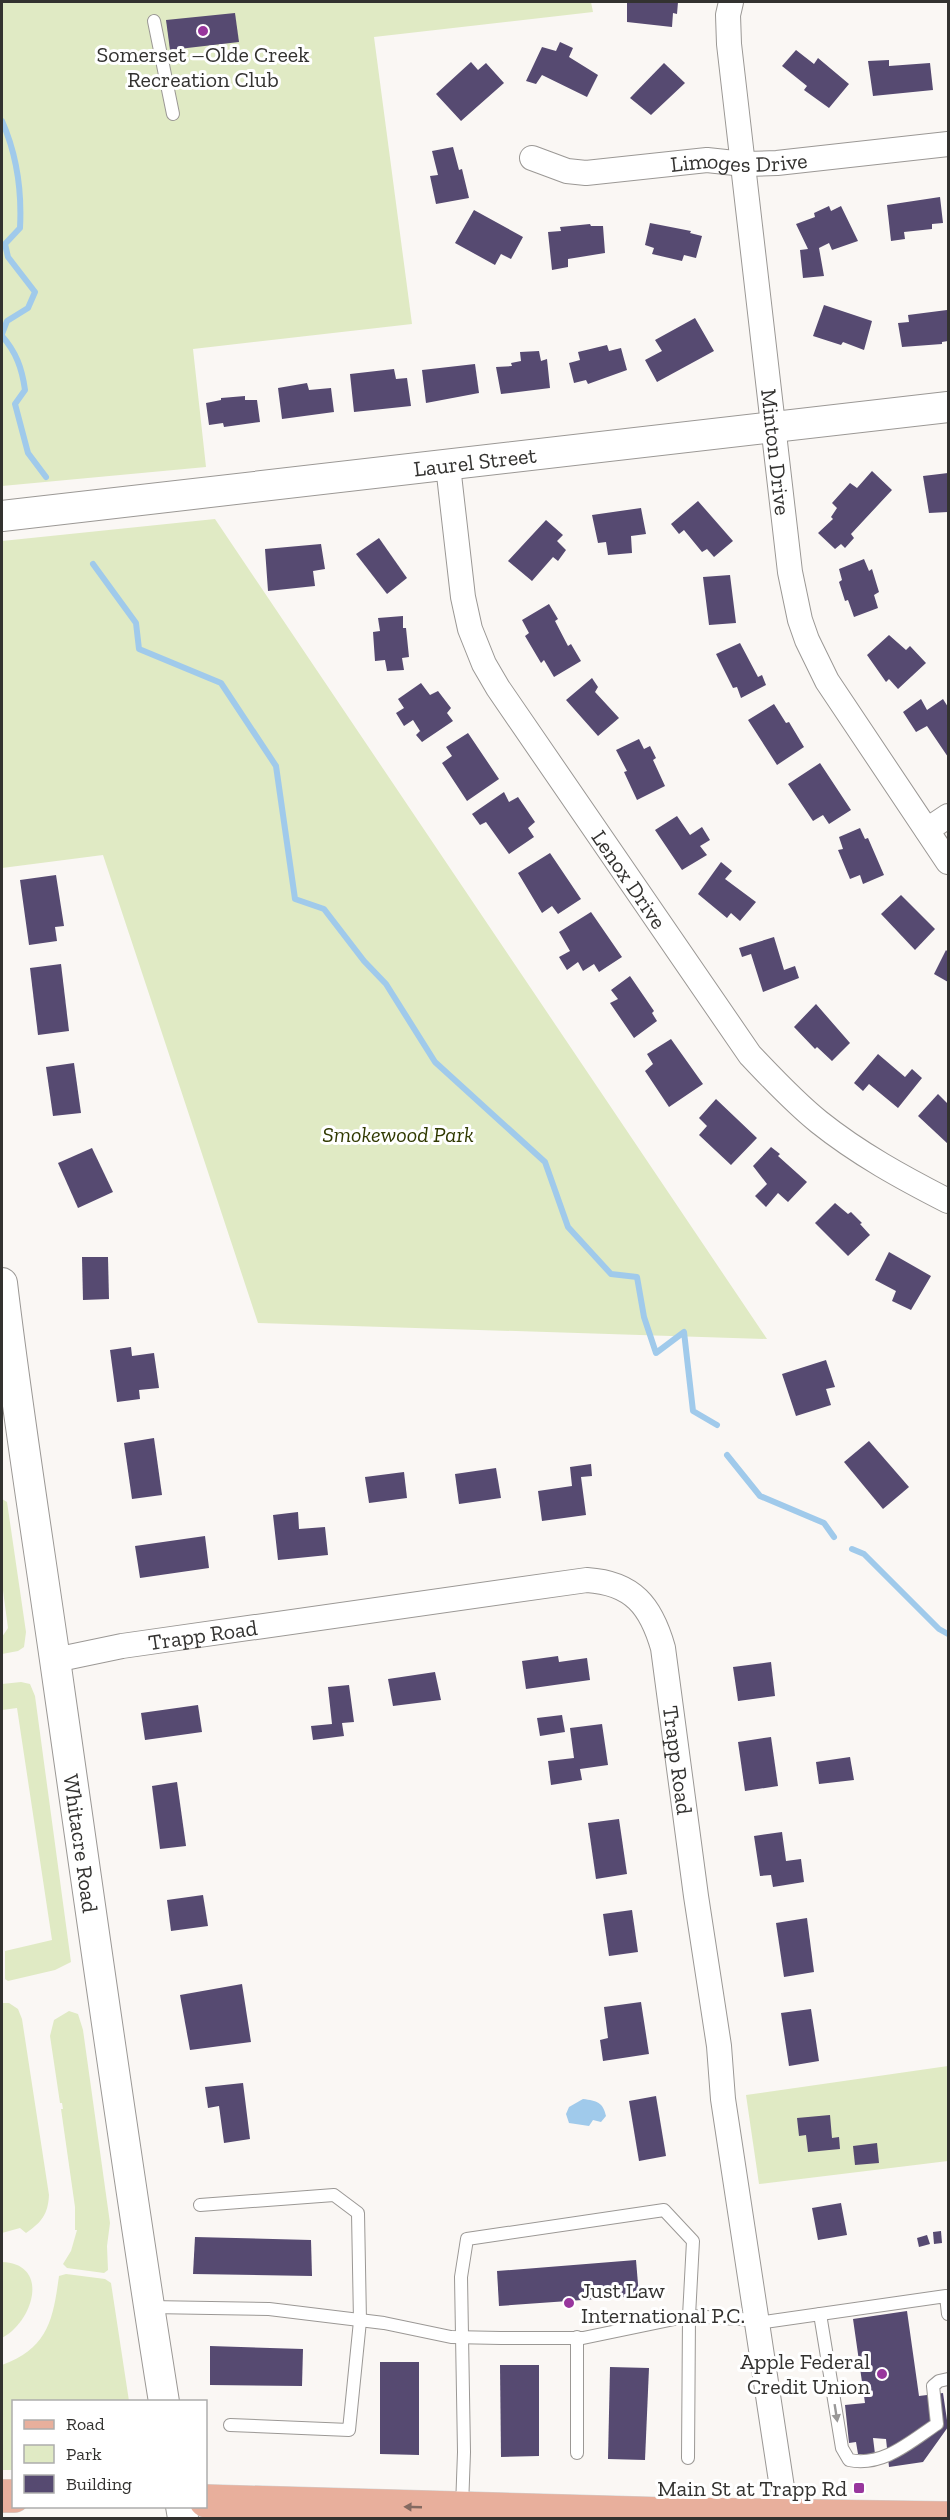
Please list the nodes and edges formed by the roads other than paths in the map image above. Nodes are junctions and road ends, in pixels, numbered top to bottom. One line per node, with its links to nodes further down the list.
1 (731, 2): 6 (street, Minton Drive)
2 (154, 21): 3 (lane)
3 (173, 114)
4 (948, 144): 6 (street, Limoges Drive)
5 (532, 158): 6 (street, Limoges Drive)
6 (744, 164): 8 (street, Minton Drive)
7 (948, 407): 8 (street, Laurel Street)
8 (773, 428): 9 (street, Laurel Street); 12 (street, Minton Drive)
9 (448, 466): 10 (street, Laurel Street); 14 (street, Lenox Drive)
10 (2, 516)
11 (948, 816): 12 (street)
12 (927, 830): 13 (street, Minton Drive)
13 (948, 861)
14 (948, 1201)
15 (2, 1283): 16 (street, Whitacre Road)
16 (55, 1660): 18 (street, Whitacre Road); 23 (street, Trapp Road)
17 (200, 2205): 22 (lane)
18 (149, 2307): 22 (lane); 27 (street, Whitacre Road)
19 (820, 2314): 20 (lane); 23 (lane); 26 (lane, one-way to 26)
20 (948, 2314)
21 (689, 2316): 23 (lane); 24 (lane); 25 (lane); 30 (lane)
22 (360, 2320): 24 (lane); 28 (lane)
23 (758, 2321): 33 (street, Trapp Road)
24 (463, 2337): 25 (lane); 32 (lane)
25 (578, 2337): 29 (lane)
26 (948, 2379)
27 (164, 2400)
28 (230, 2425)
29 (578, 2453)
30 (688, 2458)
31 (207, 2501): 32 (main road, one-way to 31)
32 (462, 2508): 33 (main road)
33 (786, 2514): 34 (main road)
34 (843, 2518): 35 (main road)
35 (948, 2518)

